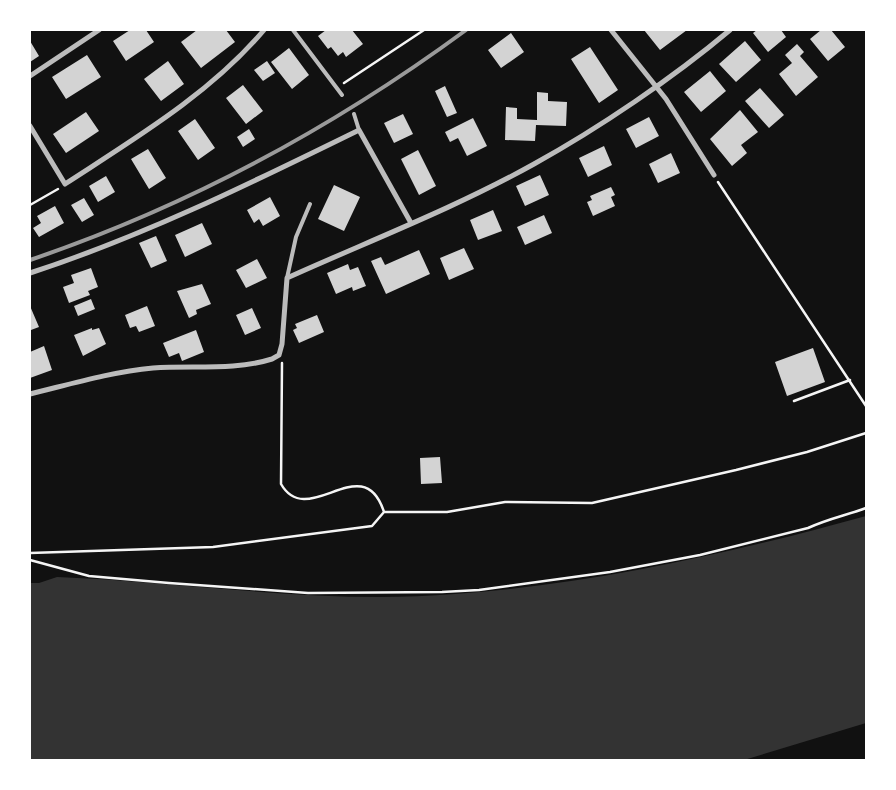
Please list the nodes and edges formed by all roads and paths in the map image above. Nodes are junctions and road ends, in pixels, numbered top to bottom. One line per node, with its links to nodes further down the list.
1 (99, 30): 7 (street)
2 (264, 30): 15 (street)
3 (293, 30): 9 (lane)
4 (424, 30): 9 (path)
5 (611, 30): 8 (street)
6 (730, 30): 8 (street)
7 (30, 76)
8 (655, 86): 14 (street); 18 (street)
9 (336, 88): 10 (lane)
10 (342, 94)
11 (354, 114): 13 (lane)
12 (30, 128): 15 (street)
13 (359, 130): 18 (street); 19 (street)
14 (714, 175): 22 (path)
15 (65, 184): 17 (path)
16 (310, 204): 20 (lane)
17 (30, 205)
18 (412, 222): 20 (street)
19 (30, 273)
20 (287, 278): 21 (street)
21 (278, 355): 23 (street); 28 (path)
22 (850, 380): 24 (path); 25 (path)
23 (30, 394)
24 (794, 401)
25 (866, 406)
26 (866, 433): 28 (path)
27 (866, 508): 30 (path)
28 (384, 512): 29 (path)
29 (30, 553)
30 (30, 560)

